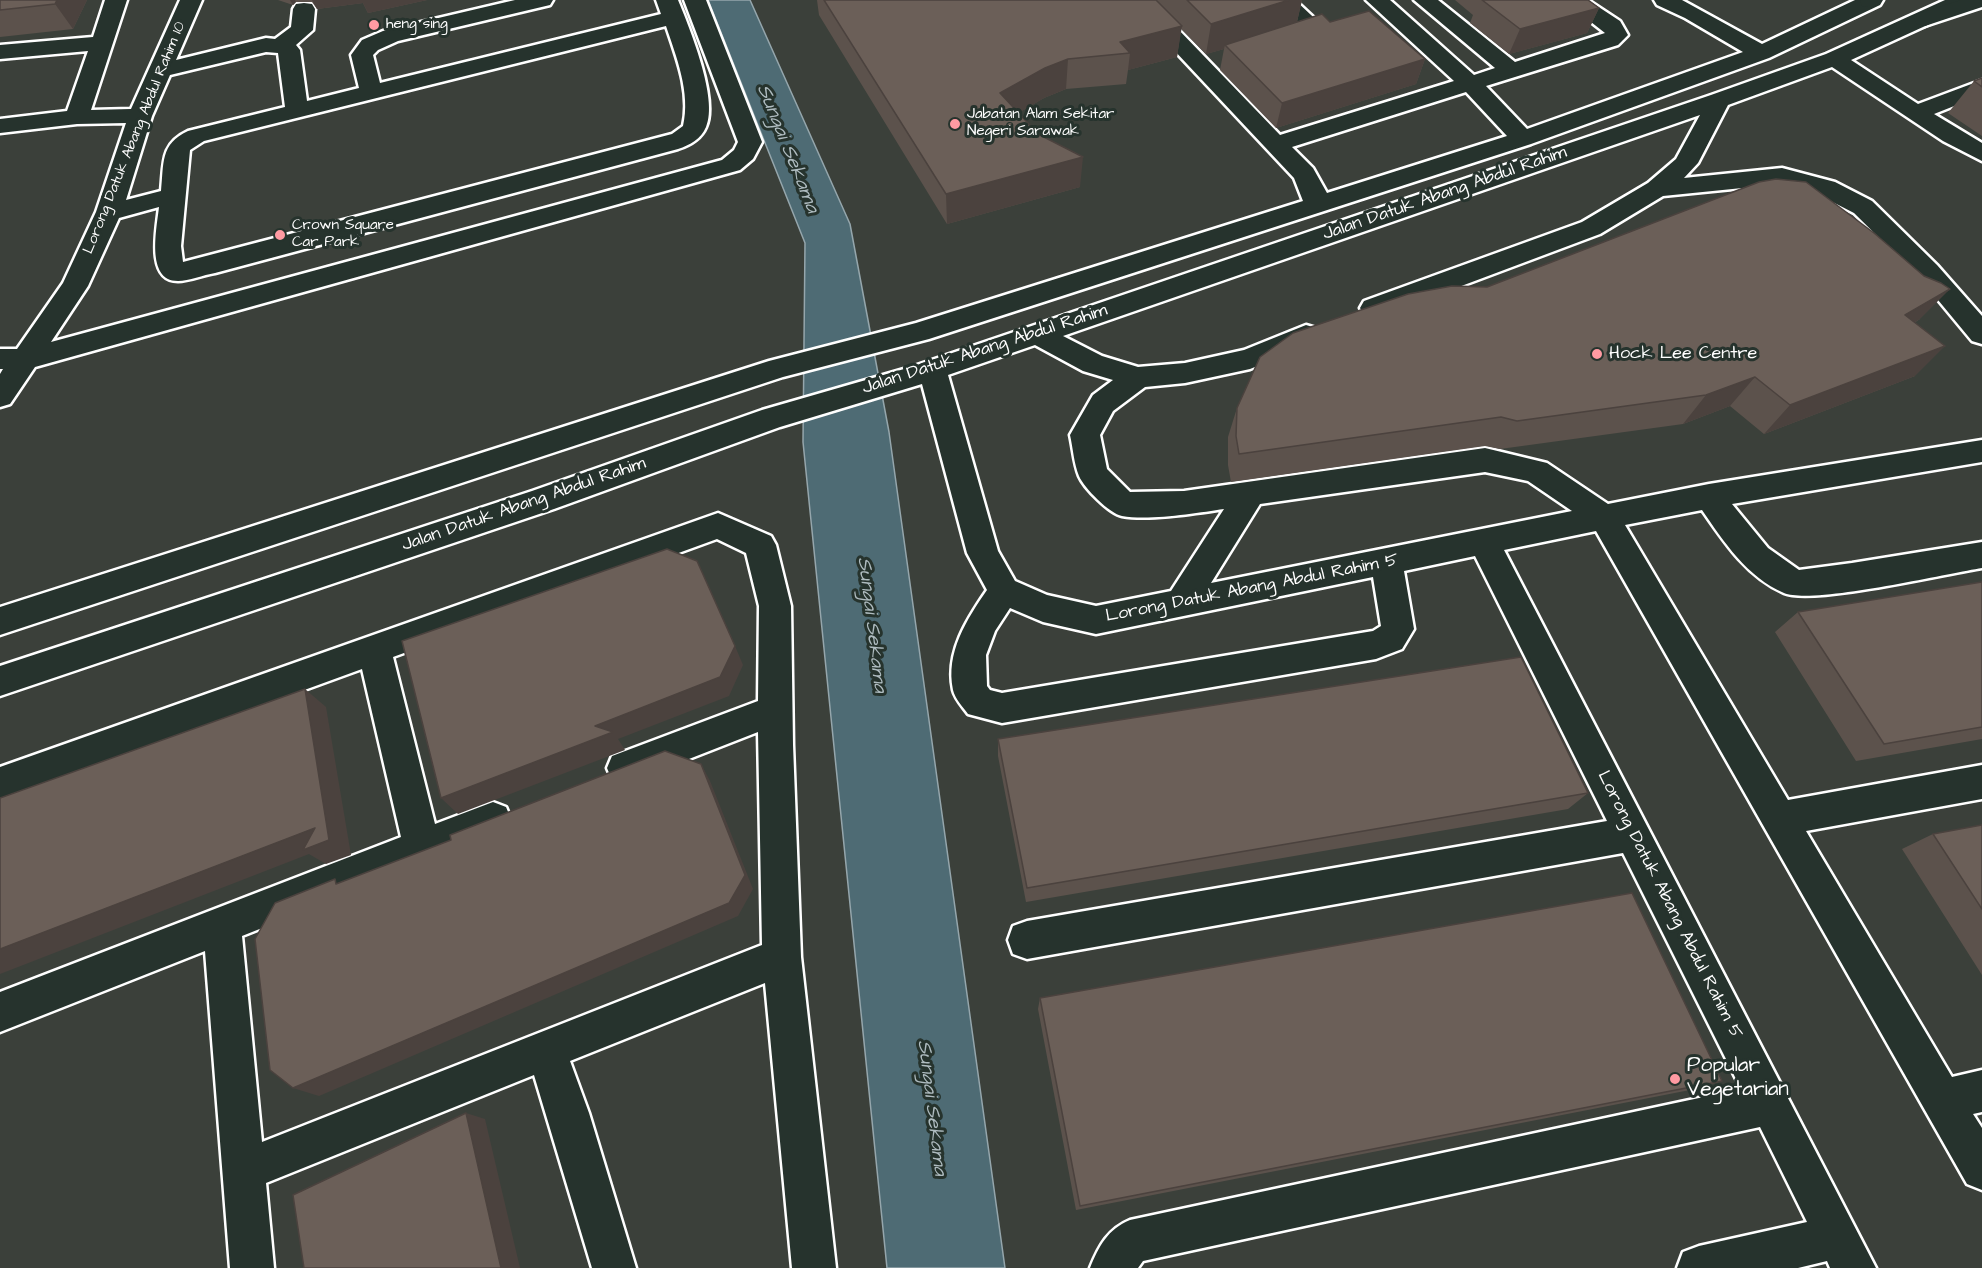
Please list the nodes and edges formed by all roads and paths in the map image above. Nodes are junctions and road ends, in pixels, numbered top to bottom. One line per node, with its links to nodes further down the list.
1 (116, 0): 18 (street)
2 (191, 0): 25 (street, Lorong Datuk Abang Abdul Rahim 10)
3 (542, 0): 29 (street)
4 (695, 0): 49 (street)
5 (1138, 0): 24 (street)
6 (1282, 0): 17 (street)
7 (1425, 0): 26 (street)
8 (1574, 0): 26 (street)
9 (1665, 0): 21 (street)
10 (1871, 0): 21 (street, Jalan Datuk Abang Abdul Rahim)
11 (1963, 0): 16 (street, Jalan Datuk Abang Abdul Rahim)
12 (1982, 0): 16 (street)
13 (1377, 8): 27 (street)
14 (304, 9): 19 (street)
15 (670, 9): 29 (street); 40 (street)
16 (1925, 19): 23 (street, Jalan Datuk Abang Abdul Rahim)
17 (1292, 36)
18 (100, 43): 20 (street); 34 (street)
19 (280, 46): 25 (street); 31 (street)
20 (0, 52)
21 (1761, 53): 36 (street, Jalan Datuk Abang Abdul Rahim)
22 (1224, 58): 24 (street)
23 (1833, 59): 30 (street, Jalan Datuk Abang Abdul Rahim); 32 (street)
24 (1202, 66): 37 (street)
25 (161, 70): 33 (street, Lorong Datuk Abang Abdul Rahim 10)
26 (1511, 70): 27 (street)
27 (1471, 84): 36 (street); 37 (street)
28 (1982, 87): 32 (street)
29 (371, 92): 31 (street)
30 (1719, 100): 39 (street); 47 (street, Jalan Datuk Abang Abdul Rahim)
31 (297, 111): 40 (street)
32 (1915, 113): 38 (street)
33 (140, 116): 34 (street); 43 (street, Lorong Datuk Abang Abdul Rahim 10)
34 (77, 117): 35 (street)
35 (0, 126)
36 (1523, 139): 41 (street, Jalan Datuk Abang Abdul Rahim)
37 (1275, 144): 41 (street)
38 (1982, 153)
39 (1657, 189): 42 (street); 51 (street)
40 (172, 196): 43 (street)
41 (1317, 206): 62 (street, Jalan Datuk Abang Abdul Rahim)
42 (1863, 207): 44 (street); 46 (street)
43 (109, 212): 49 (street, Lorong Datuk Abang Abdul Rahim 10)
44 (1861, 237)
45 (1928, 306): 46 (street)
46 (1977, 328)
47 (1036, 334): 50 (street, Jalan Datuk Abang Abdul Rahim); 51 (street)
48 (0, 359): 49 (street)
49 (26, 359): 52 (street, Lorong Datuk Abang Abdul Rahim 10)
50 (925, 372): 60 (street); 64 (street, Jalan Datuk Abang Abdul Rahim)
51 (1138, 377): 54 (street)
52 (0, 396)
53 (1982, 451): 55 (street, Lorong Datuk Abang Abdul Rahim 5)
54 (1250, 495): 56 (street); 61 (street)
55 (1709, 496): 56 (street, Lorong Datuk Abang Abdul Rahim 5); 58 (street)
56 (1604, 517): 57 (street, Lorong Datuk Abang Abdul Rahim 5); 70 (street)
57 (1484, 542): 59 (street, Lorong Datuk Abang Abdul Rahim 5); 71 (street, Lorong Datuk Abang Abdul Rahim 5)
58 (1982, 555)
59 (1386, 562): 60 (street); 61 (street, Lorong Datuk Abang Abdul Rahim 5)
60 (1004, 591): 61 (street, Lorong Datuk Abang Abdul Rahim 5)
61 (1180, 604)
62 (0, 621)
63 (375, 649): 65 (street); 68 (street); 72 (street)
64 (0, 681)
65 (775, 710): 66 (street); 75 (street)
66 (598, 778)
67 (1982, 782): 70 (street)
68 (0, 784)
69 (521, 808): 72 (street)
70 (1778, 819): 79 (street)
71 (1633, 834): 74 (street); 80 (street, Lorong Datuk Abang Abdul Rahim 5)
72 (422, 847): 73 (street)
73 (222, 925): 76 (street); 82 (street)
74 (1027, 940)
75 (782, 957): 77 (street); 86 (street)
76 (0, 1012)
77 (546, 1050): 82 (street); 85 (street)
78 (1982, 1091): 79 (street)
79 (1942, 1100): 81 (street)
80 (1770, 1104): 83 (street, Lorong Datuk Abang Abdul Rahim 5); 87 (street)
81 (1982, 1169)
82 (243, 1172): 84 (street)
83 (1846, 1253): 88 (street)
84 (252, 1268)
85 (614, 1268)
86 (814, 1268)
87 (1112, 1268)
88 (1699, 1268)

